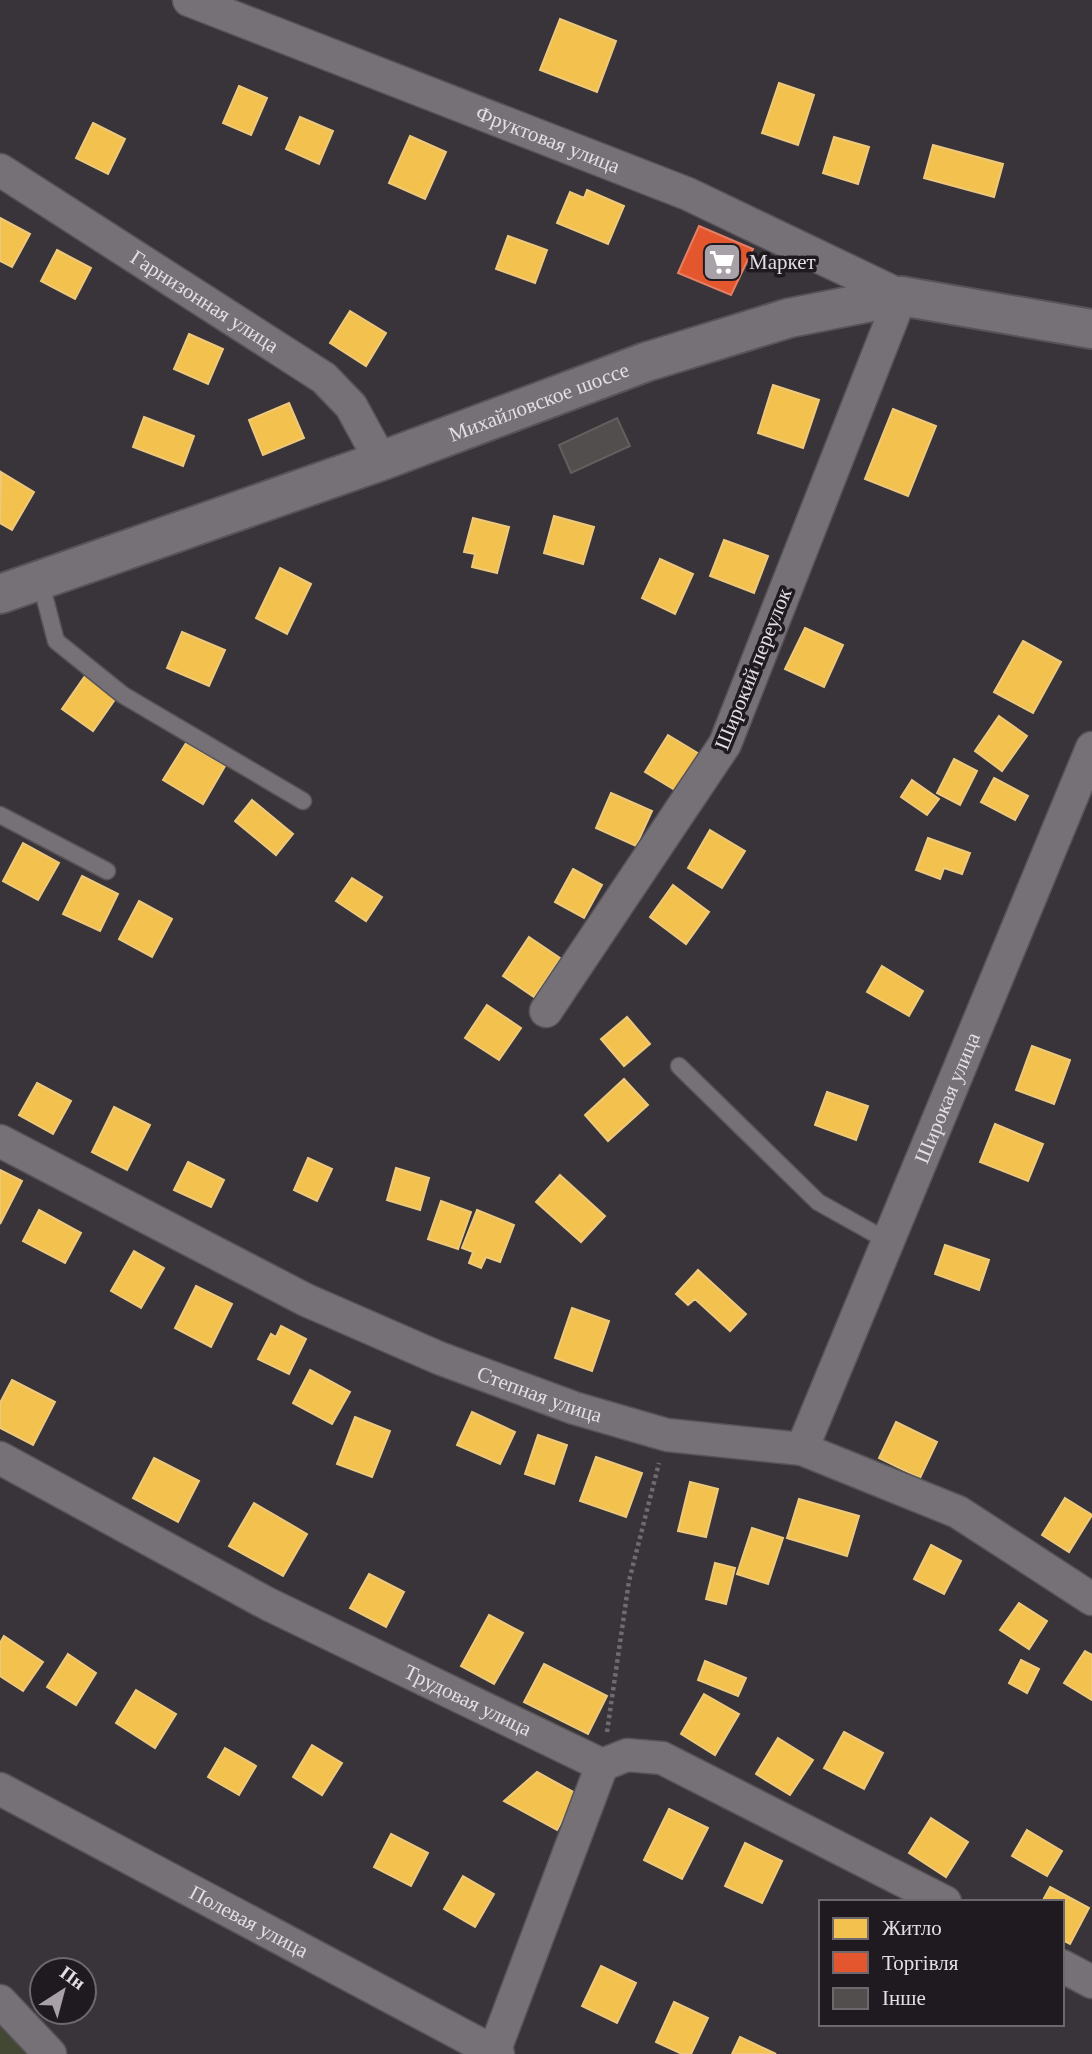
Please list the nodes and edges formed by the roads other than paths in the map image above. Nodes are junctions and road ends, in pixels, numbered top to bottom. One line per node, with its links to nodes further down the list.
1 (189, 0): 3 (street, Фруктовая улица)
2 (0, 170): 5 (street, Гарнизонная улица)
3 (901, 296): 4 (main road, Михайловское шоссе); 5 (main road, Михайловское шоссе); 11 (street, Широкий переулок)
4 (1092, 329)
5 (381, 461): 6 (main road, Михайловское шоссе)
6 (12, 587): 8 (lane)
7 (1092, 748): 14 (street, Широкая улица)
8 (303, 802)
9 (0, 815): 10 (lane)
10 (107, 871)
11 (546, 1012)
12 (679, 1066): 14 (lane)
13 (0, 1142): 15 (street, Степная улица)
14 (886, 1240): 15 (street, Широкая улица)
15 (802, 1449): 17 (street, Степная улица)
16 (0, 1458): 18 (street, Трудовая улица)
17 (1092, 1599)
18 (602, 1765): 20 (street); 24 (street)
19 (0, 1790): 24 (street, Полевая улица)
20 (941, 1900)
21 (1064, 1967): 22 (street)
22 (1092, 1982)
23 (0, 2001): 25 (street)
24 (496, 2053)
25 (50, 2054)

